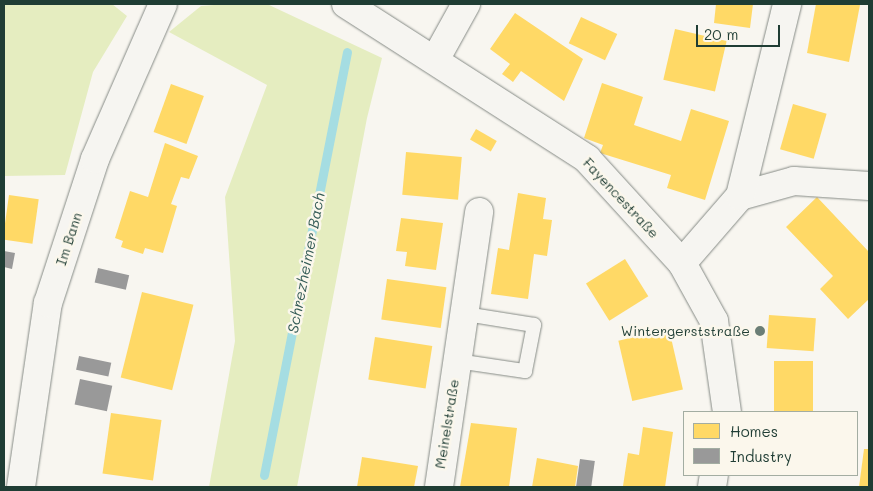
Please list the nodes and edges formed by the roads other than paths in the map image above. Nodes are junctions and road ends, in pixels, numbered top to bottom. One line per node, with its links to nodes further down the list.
1 (163, 4): 13 (street, Im Bann)
2 (346, 4): 5 (street, Fayencestraße)
3 (466, 4): 5 (street)
4 (787, 4): 7 (street)
5 (435, 60): 9 (street, Fayencestraße)
6 (869, 186): 7 (street)
7 (740, 196): 9 (street)
8 (480, 212): 10 (street, Meinelstraße)
9 (682, 263): 12 (street, Fayencestraße)
10 (465, 314): 11 (street, Meinelstraße); 11 (lane, Meinelstraße)
11 (457, 360): 14 (street, Meinelstraße)
12 (727, 411)
13 (21, 487)
14 (439, 487)

